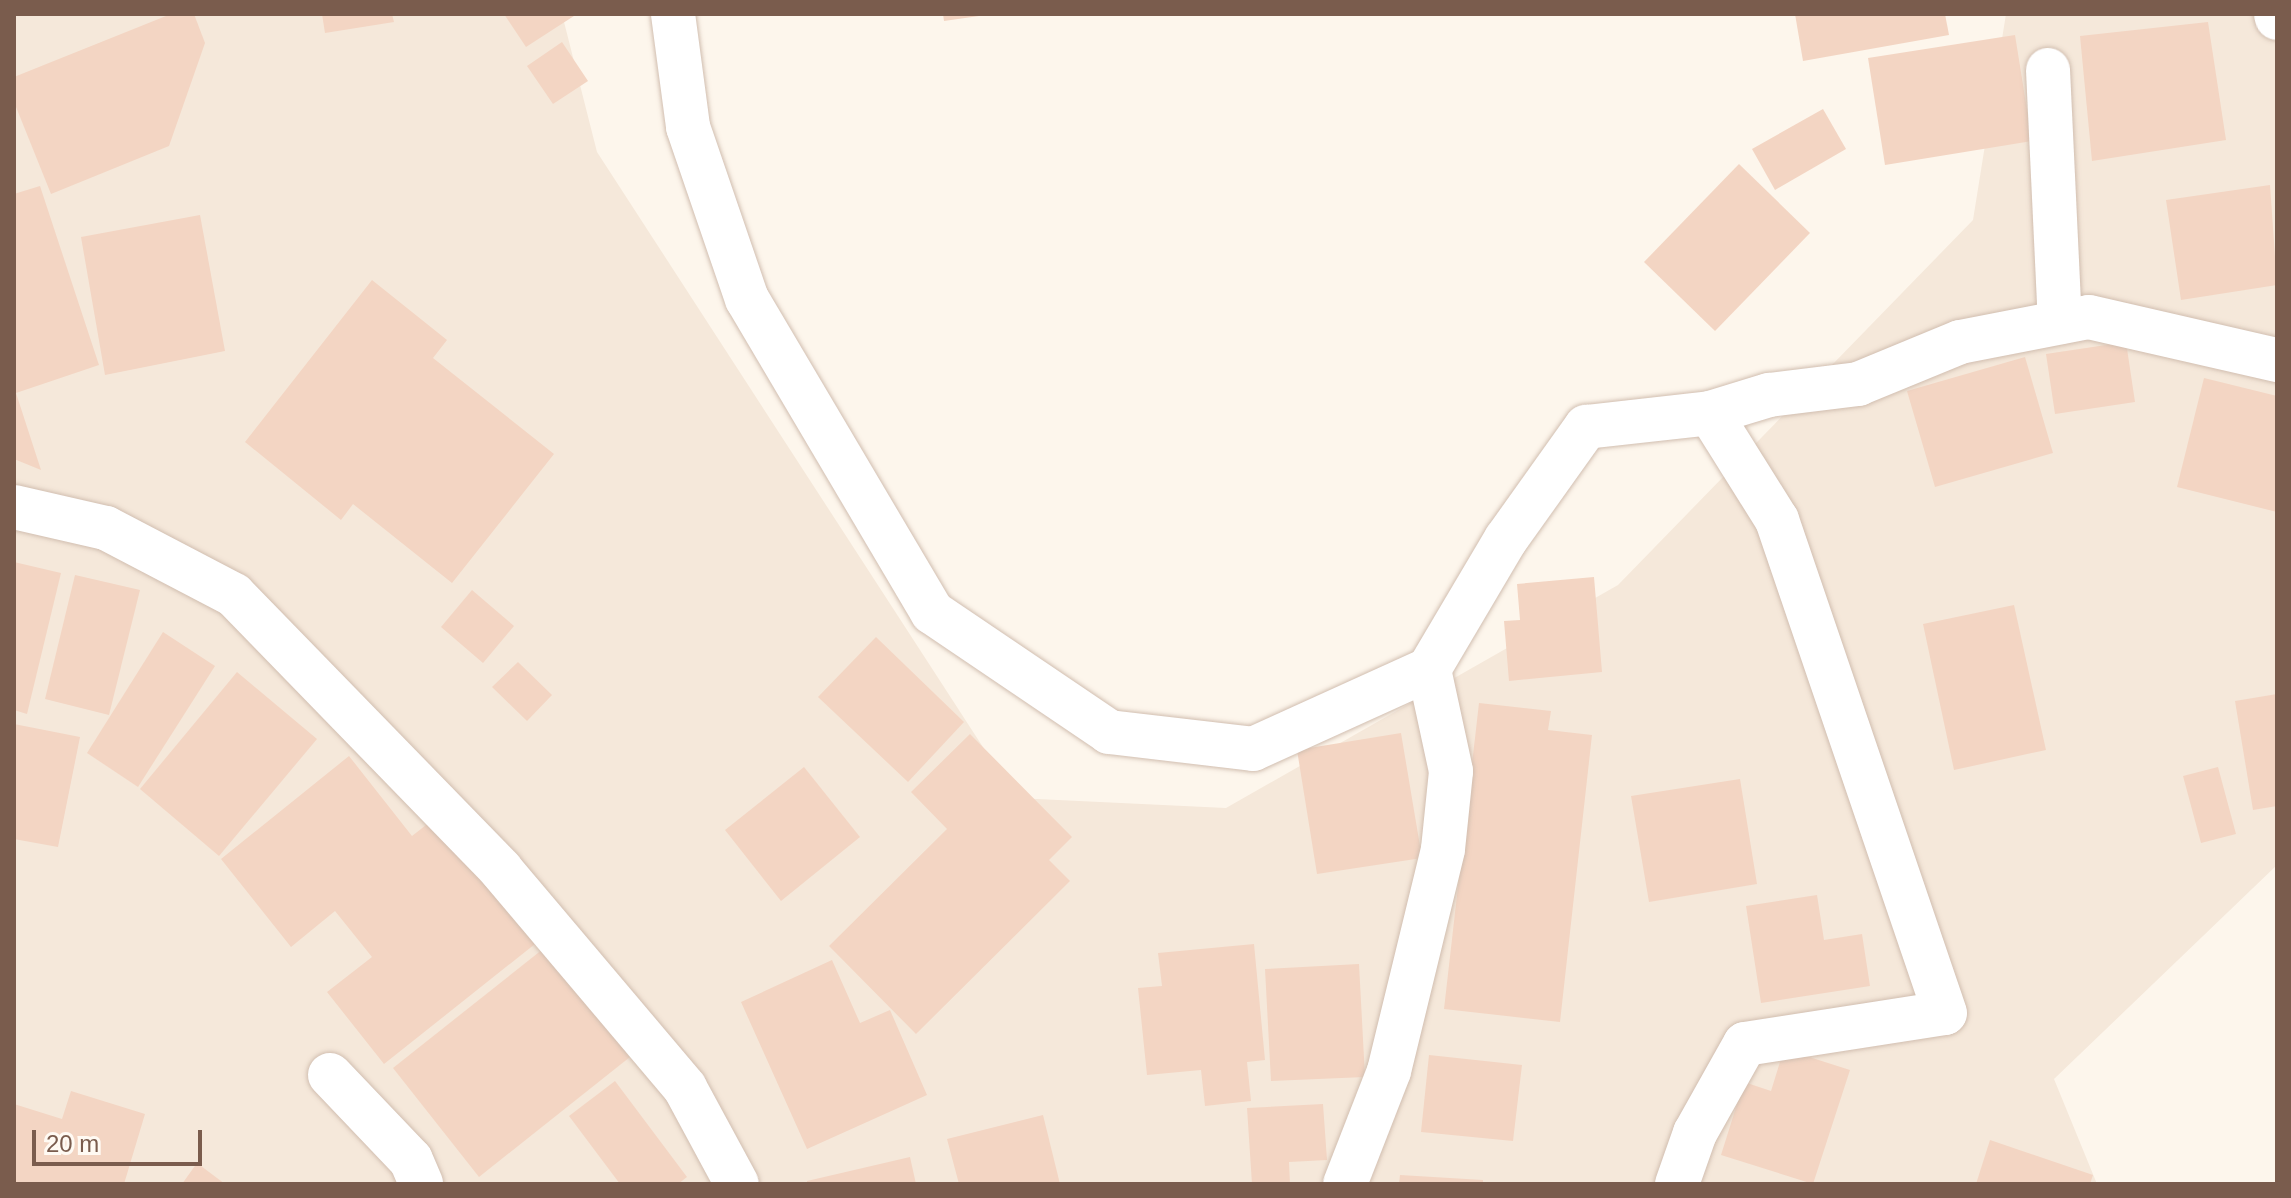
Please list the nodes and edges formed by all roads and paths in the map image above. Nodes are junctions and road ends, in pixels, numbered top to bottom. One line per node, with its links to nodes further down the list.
1 (673, 14): 7 (street)
2 (2048, 70): 3 (street)
3 (2060, 322): 4 (street); 5 (street)
4 (2277, 360)
5 (1710, 413): 7 (street); 12 (street)
6 (14, 507): 10 (street)
7 (1429, 669): 11 (street)
8 (330, 1075): 9 (street)
9 (421, 1184)
10 (737, 1184)
11 (1345, 1184)
12 (1677, 1184)

